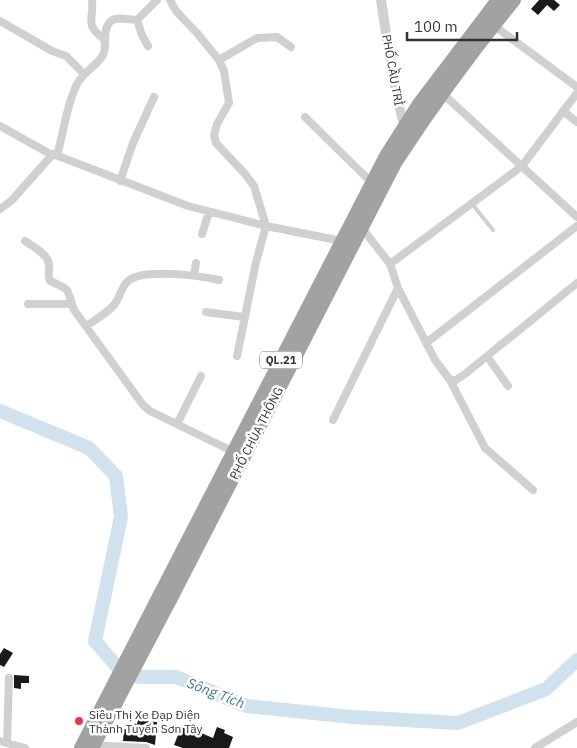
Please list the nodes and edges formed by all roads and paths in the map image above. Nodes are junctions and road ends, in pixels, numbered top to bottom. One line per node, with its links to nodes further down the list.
1 (92, 0): 10 (street)
2 (157, 0): 7 (street)
3 (170, 0): 13 (street)
4 (381, 0): 23 (street, PHỐ CẦU TRÌ)
5 (498, 0): 23 (highway, PHỐ CHÙA THÔNG / QL.21)
6 (514, 0): 9 (highway, PHỐ CHÙA THÔNG / QL.21)
7 (137, 20): 10 (street); 11 (street)
8 (0, 21): 14 (street)
9 (493, 24): 15 (street); 16 (highway, PHỐ CHÙA THÔNG / QL.21)
10 (104, 39): 14 (street)
11 (148, 46)
12 (291, 47): 13 (street)
13 (219, 60): 32 (street)
14 (84, 74): 24 (street)
15 (577, 88)
16 (442, 93): 23 (highway, PHỐ CHÙA THÔNG / QL.21); 25 (street)
17 (577, 93): 19 (street)
18 (154, 97): 26 (street)
19 (563, 111): 21 (street); 25 (street)
20 (305, 117): 27 (street)
21 (577, 122)
22 (0, 126): 24 (street)
23 (409, 132): 27 (highway, PHỐ CHÙA THÔNG / QL.21); 34 (highway, PHỐ CHÙA THÔNG / QL.21)
24 (54, 155): 26 (street); 29 (street)
25 (522, 166): 28 (street); 31 (street)
26 (120, 181): 30 (street)
27 (372, 182): 38 (highway, PHỐ CHÙA THÔNG / QL.21)
28 (472, 204): 35 (lane); 40 (street)
29 (0, 209)
30 (209, 212): 32 (street); 36 (street)
31 (577, 217)
32 (266, 226): 38 (street); 48 (street)
33 (577, 226): 50 (street)
34 (362, 228): 40 (street); 60 (highway, PHỐ CHÙA THÔNG / QL.21)
35 (493, 230)
36 (202, 234)
37 (25, 241): 46 (street)
38 (342, 241): 58 (highway, PHỐ CHÙA THÔNG / QL.21)
39 (196, 263): 41 (street)
40 (390, 264): 44 (street)
41 (194, 275): 42 (street); 49 (street)
42 (219, 280)
43 (577, 283): 52 (street)
44 (398, 288): 50 (street); 56 (street)
45 (28, 304): 46 (street)
46 (72, 304): 49 (street)
47 (206, 312): 48 (street)
48 (244, 317): 51 (street)
49 (86, 326): 57 (street)
50 (426, 343): 54 (street)
51 (237, 356)
52 (488, 356): 54 (street); 55 (street)
53 (200, 376): 57 (street)
54 (450, 380): 59 (street)
55 (508, 386)
56 (333, 420)
57 (177, 424): 58 (street)
58 (234, 452): 60 (highway, PHỐ CHÙA THÔNG / QL.21)
59 (533, 490)
60 (165, 597): 64 (highway, PHỐ CHÙA THÔNG / QL.21)
61 (9, 678): 63 (street)
62 (577, 722): 67 (street)
63 (3, 742): 65 (street)
64 (87, 746): 66 (street)
65 (25, 748)
66 (146, 748)
67 (535, 748)

